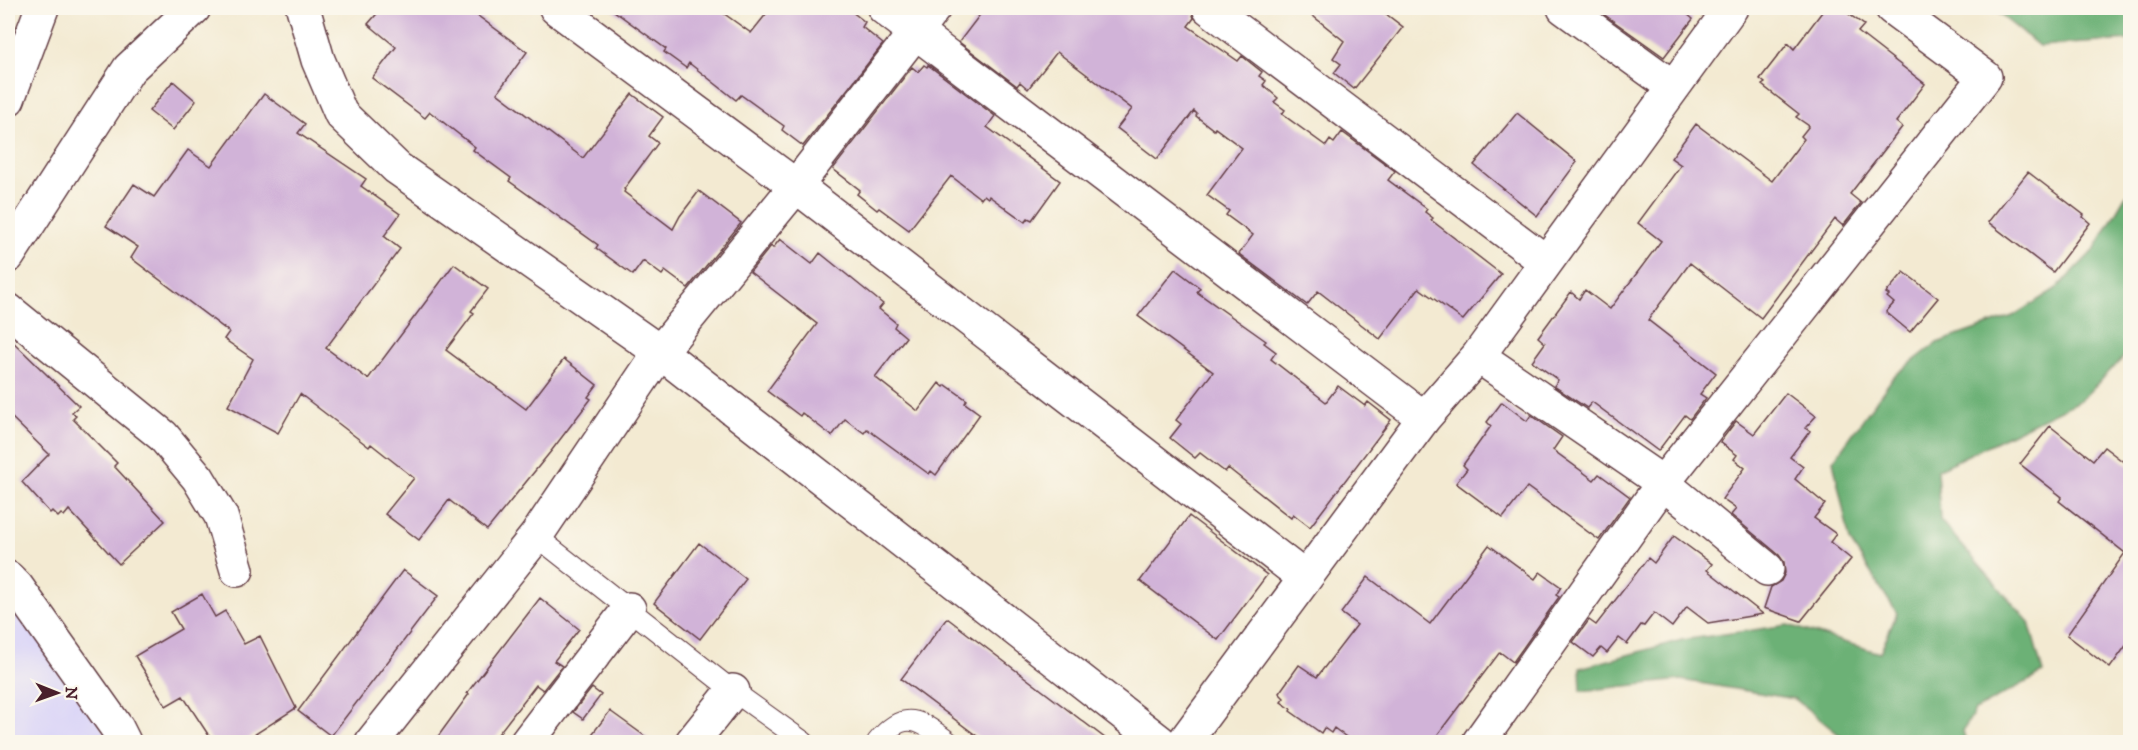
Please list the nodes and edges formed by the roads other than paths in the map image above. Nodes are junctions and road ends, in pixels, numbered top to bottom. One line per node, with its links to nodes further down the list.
1 (42, 8): 11 (street)
2 (194, 8): 15 (street)
3 (303, 8): 18 (street)
4 (556, 8): 14 (street)
5 (884, 8): 10 (street)
6 (1209, 8): 16 (street)
7 (1564, 8): 12 (street)
8 (1731, 8): 12 (street)
9 (1892, 8): 21 (street)
10 (925, 20): 14 (street); 20 (street)
11 (17, 45): 13 (street)
12 (1674, 87): 16 (street)
13 (8, 99)
14 (796, 186): 18 (street); 26 (street)
15 (8, 256)
16 (1546, 262): 19 (street)
17 (8, 310): 24 (street)
18 (660, 352): 22 (street); 36 (street)
19 (1478, 356): 20 (street); 21 (street)
20 (1424, 418): 26 (street)
21 (1663, 483): 23 (street); 38 (street)
22 (536, 536): 27 (lane); 30 (street)
23 (1767, 568)
24 (237, 570)
25 (8, 578): 29 (street)
26 (1305, 578): 37 (street)
27 (629, 609): 28 (lane); 31 (street)
28 (733, 691): 32 (street); 33 (lane)
29 (124, 742)
30 (372, 742)
31 (527, 742)
32 (692, 742)
33 (804, 742)
34 (877, 742): 35 (lane)
35 (950, 742)
36 (1160, 742)
37 (1184, 742)
38 (1479, 742)

